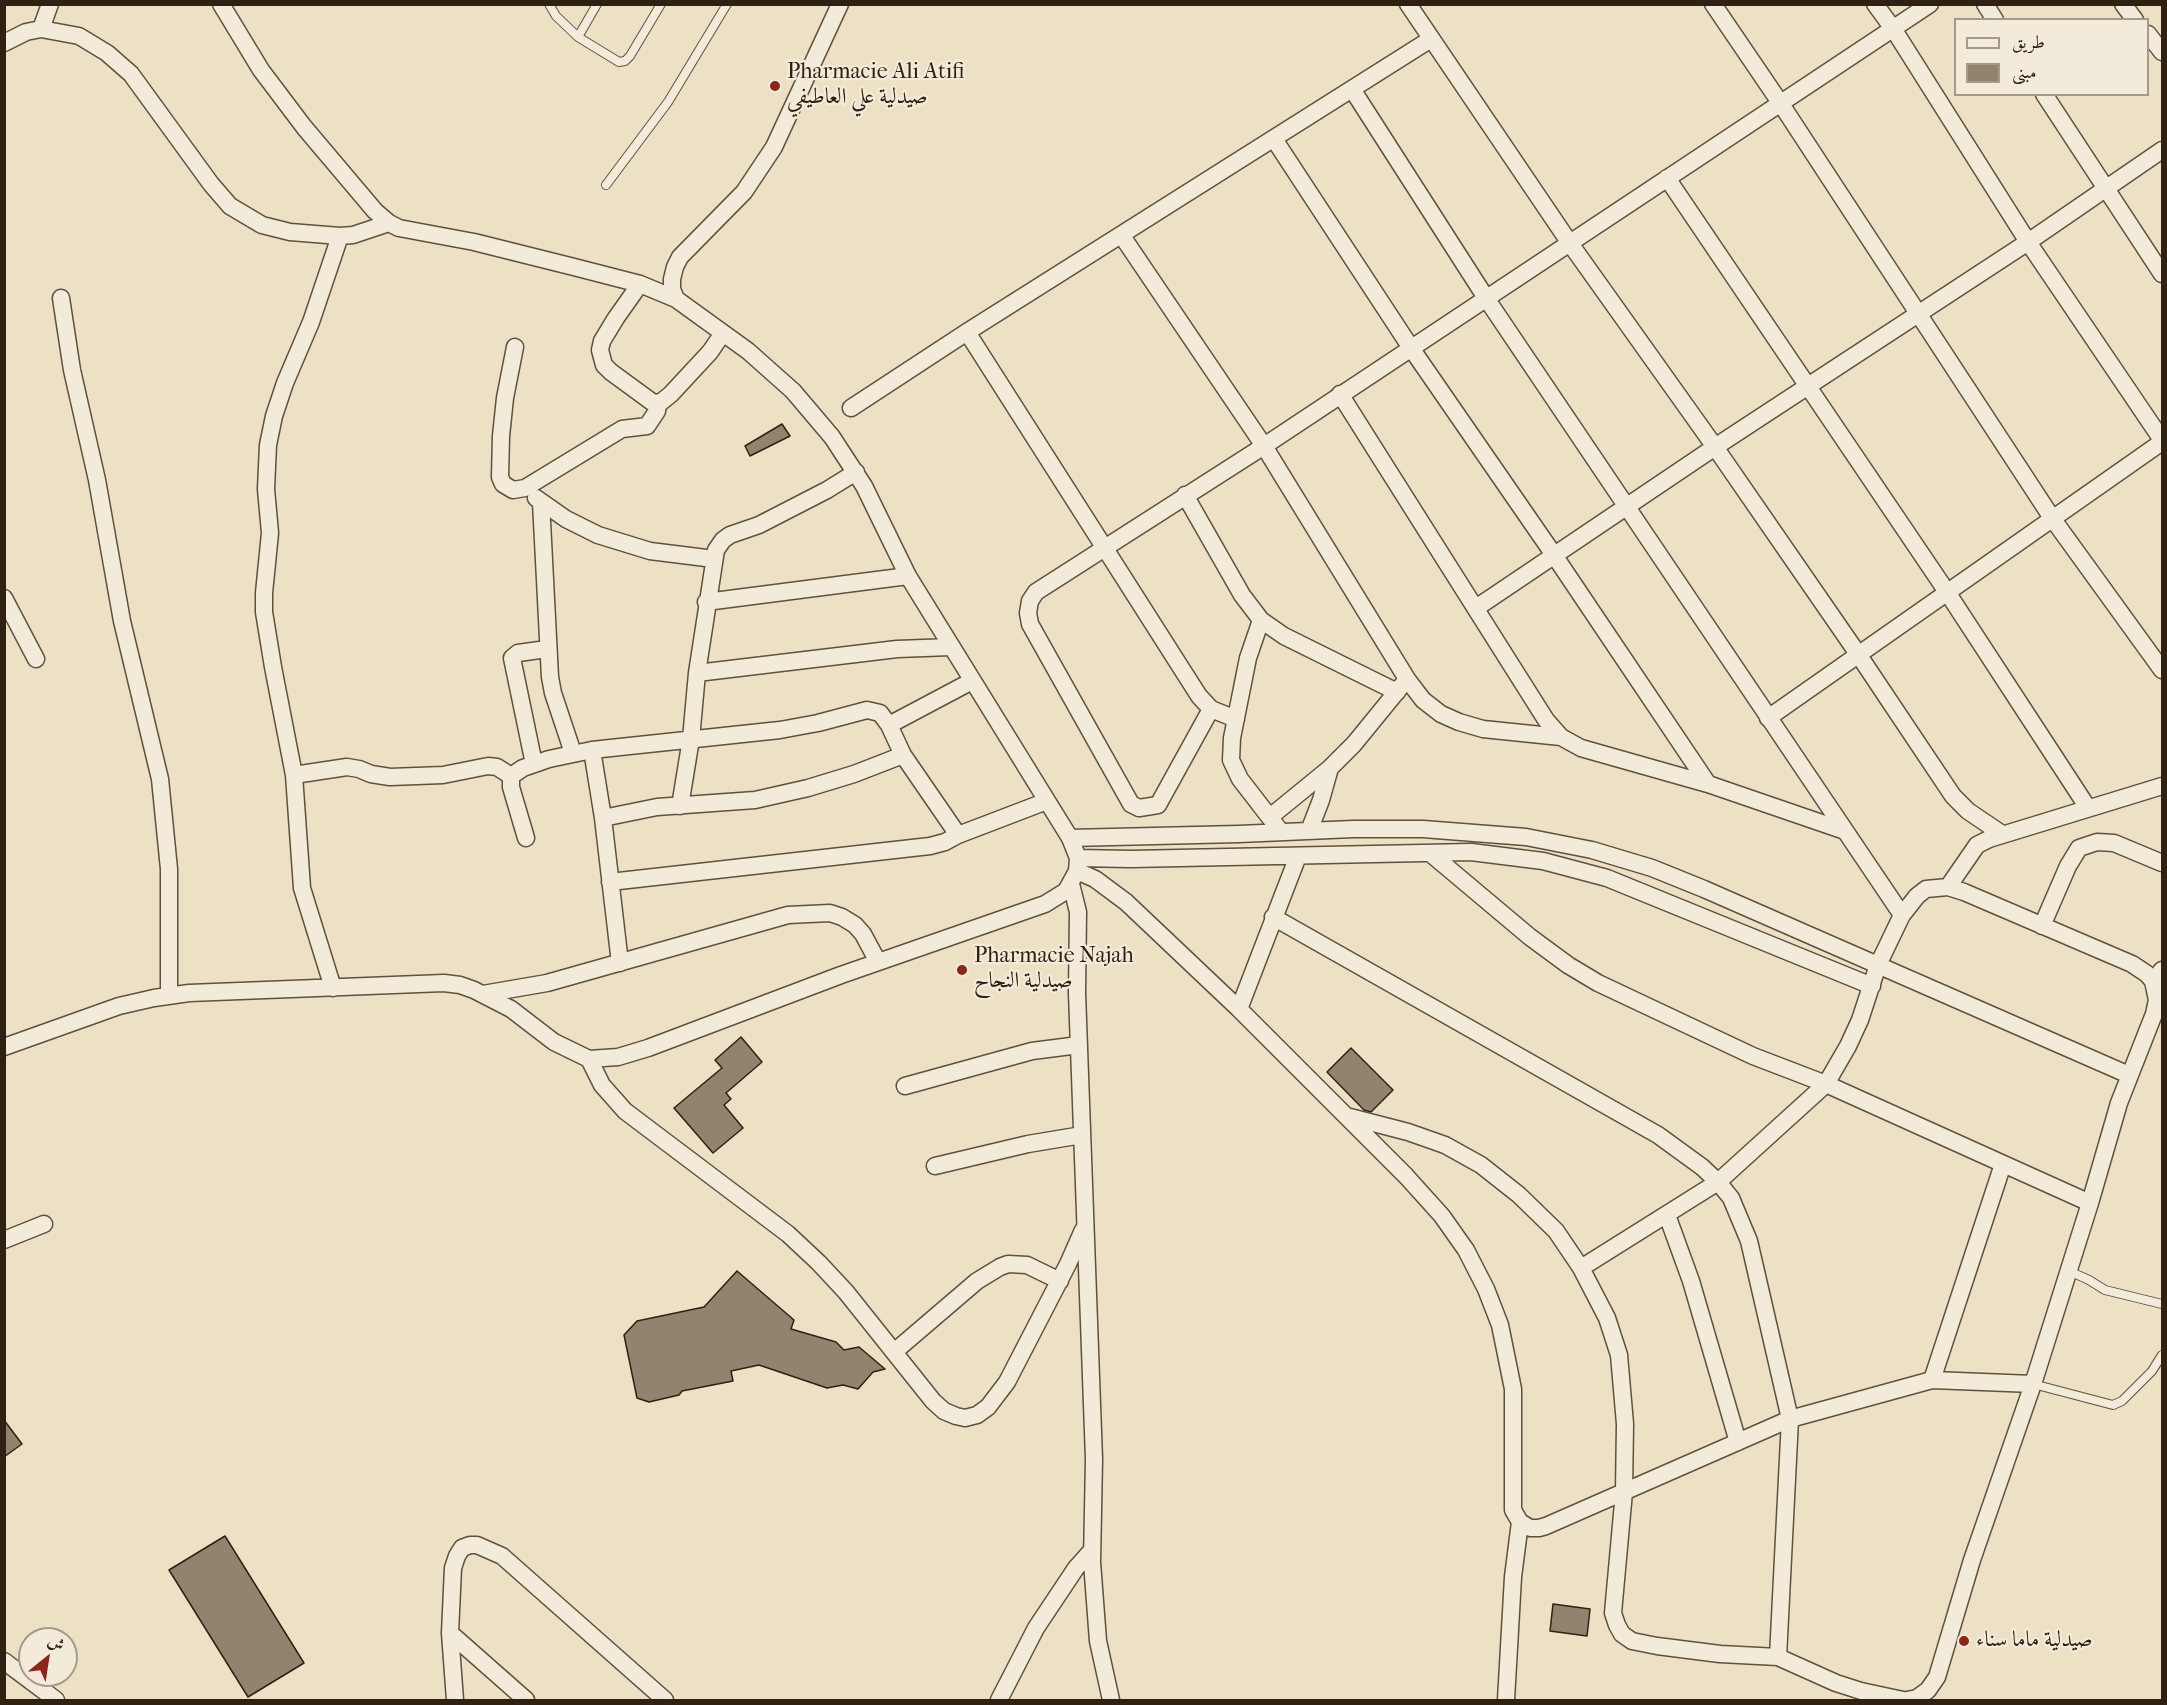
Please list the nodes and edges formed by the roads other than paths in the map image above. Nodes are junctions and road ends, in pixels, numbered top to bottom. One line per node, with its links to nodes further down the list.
1 (50, 4): 16 (street)
2 (221, 4): 31 (street)
3 (549, 4): 19 (lane)
4 (597, 4): 19 (lane)
5 (661, 4): 19 (lane)
6 (727, 4): 29 (lane)
7 (840, 4): 40 (street)
8 (1408, 4): 20 (street)
9 (1713, 4): 25 (street)
10 (1875, 4): 17 (street)
11 (1930, 4): 17 (street)
12 (1985, 4): 14 (street)
13 (2123, 4): 15 (street)
14 (1994, 18)
15 (2134, 18)
16 (41, 29): 21 (street); 32 (street)
17 (1894, 30): 25 (street); 35 (street)
18 (2149, 35): 22 (street)
19 (578, 37)
20 (1431, 39): 23 (street); 34 (street)
21 (4, 42)
22 (2163, 52)
23 (1352, 89): 26 (street); 39 (street)
24 (2045, 96): 30 (street)
25 (1780, 104): 28 (street); 41 (street)
26 (1274, 139): 33 (street); 45 (street)
27 (2163, 150): 30 (street)
28 (1667, 178): 34 (street); 46 (street)
29 (606, 185)
30 (2106, 189): 35 (street); 36 (street)
31 (389, 223): 32 (street); 37 (street)
32 (340, 236): 87 (street)
33 (1122, 236): 42 (street); 51 (street)
34 (1569, 242): 39 (street); 52 (street)
35 (2028, 242): 41 (street); 50 (street)
36 (2163, 274)
37 (640, 284): 40 (street); 48 (street)
38 (61, 298): 119 (street)
39 (1486, 298): 45 (street); 57 (street)
40 (676, 299): 43 (street)
41 (1919, 315): 46 (street); 58 (street)
42 (967, 332): 49 (street); 59 (street)
43 (723, 333): 48 (street); 53 (street)
44 (515, 348): 54 (street)
45 (1411, 348): 47 (street); 60 (street)
46 (1809, 387): 52 (street); 63 (street)
47 (1340, 394): 51 (street); 66 (street)
48 (658, 403): 54 (street)
49 (851, 408)
50 (2163, 441): 58 (street)
51 (1264, 446): 55 (street); 75 (street)
52 (1715, 447): 57 (street); 70 (street)
53 (856, 472): 61 (street); 62 (street)
54 (525, 488): 56 (street)
55 (1185, 495): 59 (street); 67 (street)
56 (541, 502): 61 (street); 69 (street)
57 (1627, 508): 60 (street); 77 (street)
58 (2052, 518): 63 (street); 72 (street)
59 (1105, 546): 76 (street); 76 (street)
60 (1554, 555): 66 (street); 89 (street)
61 (714, 559): 65 (street)
62 (908, 576): 65 (street); 68 (street)
63 (1947, 592): 70 (street); 93 (street)
64 (4, 598): 71 (street)
65 (706, 602): 73 (street)
66 (1476, 608): 80 (street)
67 (1261, 620): 75 (street); 78 (street)
68 (951, 647): 73 (street); 74 (street)
69 (547, 649): 83 (street); 85 (street)
70 (1858, 654): 77 (street); 99 (street)
71 (36, 659)
72 (2163, 670)
73 (697, 673): 81 (street)
74 (972, 681): 79 (street); 91 (street)
75 (1402, 685): 80 (street); 86 (street)
76 (1211, 709): 78 (street)
77 (1768, 718): 97 (street)
78 (1236, 719): 95 (street)
79 (889, 725): 81 (street); 84 (street)
80 (1561, 737): 89 (street)
81 (691, 739): 82 (street); 92 (street)
82 (592, 750): 83 (street); 94 (street)
83 (573, 753): 85 (street)
84 (903, 754): 92 (street); 100 (street)
85 (534, 764): 88 (street)
86 (1330, 768): 95 (street); 96 (street)
87 (294, 775): 88 (street); 117 (street)
88 (511, 776): 102 (street)
89 (1708, 784): 97 (street)
90 (2163, 786): 93 (street)
91 (1047, 801): 100 (street); 101 (street)
92 (680, 806): 94 (street)
93 (2088, 808): 99 (street)
94 (603, 818): 107 (street)
95 (1270, 818): 98 (street)
96 (1309, 831): 98 (street); 114 (street)
97 (1845, 831): 109 (street)
98 (1281, 832): 101 (street)
99 (2002, 834): 108 (street)
100 (958, 836): 107 (street)
101 (1070, 837): 106 (street)
102 (526, 838)
103 (1430, 853): 104 (street); 116 (street); 125 (street)
104 (1298, 856): 106 (street); 110 (street)
105 (2163, 863): 111 (street)
106 (1075, 871): 112 (street); 120 (street); 121 (street)
107 (610, 882): 113 (street)
108 (1948, 887): 109 (street); 111 (street)
109 (1902, 915): 114 (street)
110 (1273, 917): 120 (street); 131 (street)
111 (2042, 926): 115 (street)
112 (878, 962): 113 (street); 123 (street)
113 (620, 963): 118 (street)
114 (1878, 965): 116 (street); 124 (street)
115 (2158, 975): 124 (street)
116 (1872, 986): 125 (street)
117 (333, 988): 118 (street); 119 (street)
118 (483, 994): 123 (street)
119 (169, 996): 122 (street)
120 (1239, 1009): 127 (street)
121 (1079, 1045): 126 (street); 128 (street)
122 (4, 1047)
123 (589, 1059): 141 (street)
124 (2129, 1075): 132 (street)
125 (1826, 1084): 129 (street); 131 (street)
126 (905, 1086)
127 (1349, 1117): 137 (street); 148 (street)
128 (1082, 1135): 130 (street); 134 (street)
129 (2003, 1164): 132 (street); 143 (street)
130 (934, 1167)
131 (1718, 1182): 133 (street); 145 (street)
132 (2090, 1203): 138 (street)
133 (1667, 1215): 137 (street); 146 (street)
134 (1085, 1223): 139 (street); 149 (street)
135 (44, 1224): 136 (street)
136 (4, 1240)
137 (1581, 1268): 147 (street)
138 (2069, 1271): 140 (lane); 144 (street)
139 (1060, 1281): 141 (street); 141 (street)
140 (2163, 1304)
141 (894, 1352)
142 (2163, 1355): 144 (lane)
143 (1932, 1380): 144 (street); 145 (street)
144 (2033, 1384): 153 (street)
145 (1790, 1419): 146 (street); 151 (street)
146 (1738, 1442): 147 (street)
147 (1624, 1492): 148 (street); 151 (street)
148 (1520, 1522): 160 (street)
149 (1092, 1550): 158 (street); 159 (street)
150 (450, 1633): 155 (street); 156 (street); 157 (street)
151 (1778, 1657): 161 (street)
152 (4, 1661): 154 (street)
153 (1927, 1695): 161 (street)
154 (56, 1701)
155 (455, 1701)
156 (526, 1701)
157 (665, 1701)
158 (999, 1701)
159 (1111, 1701)
160 (1506, 1701)
161 (1905, 1701)

